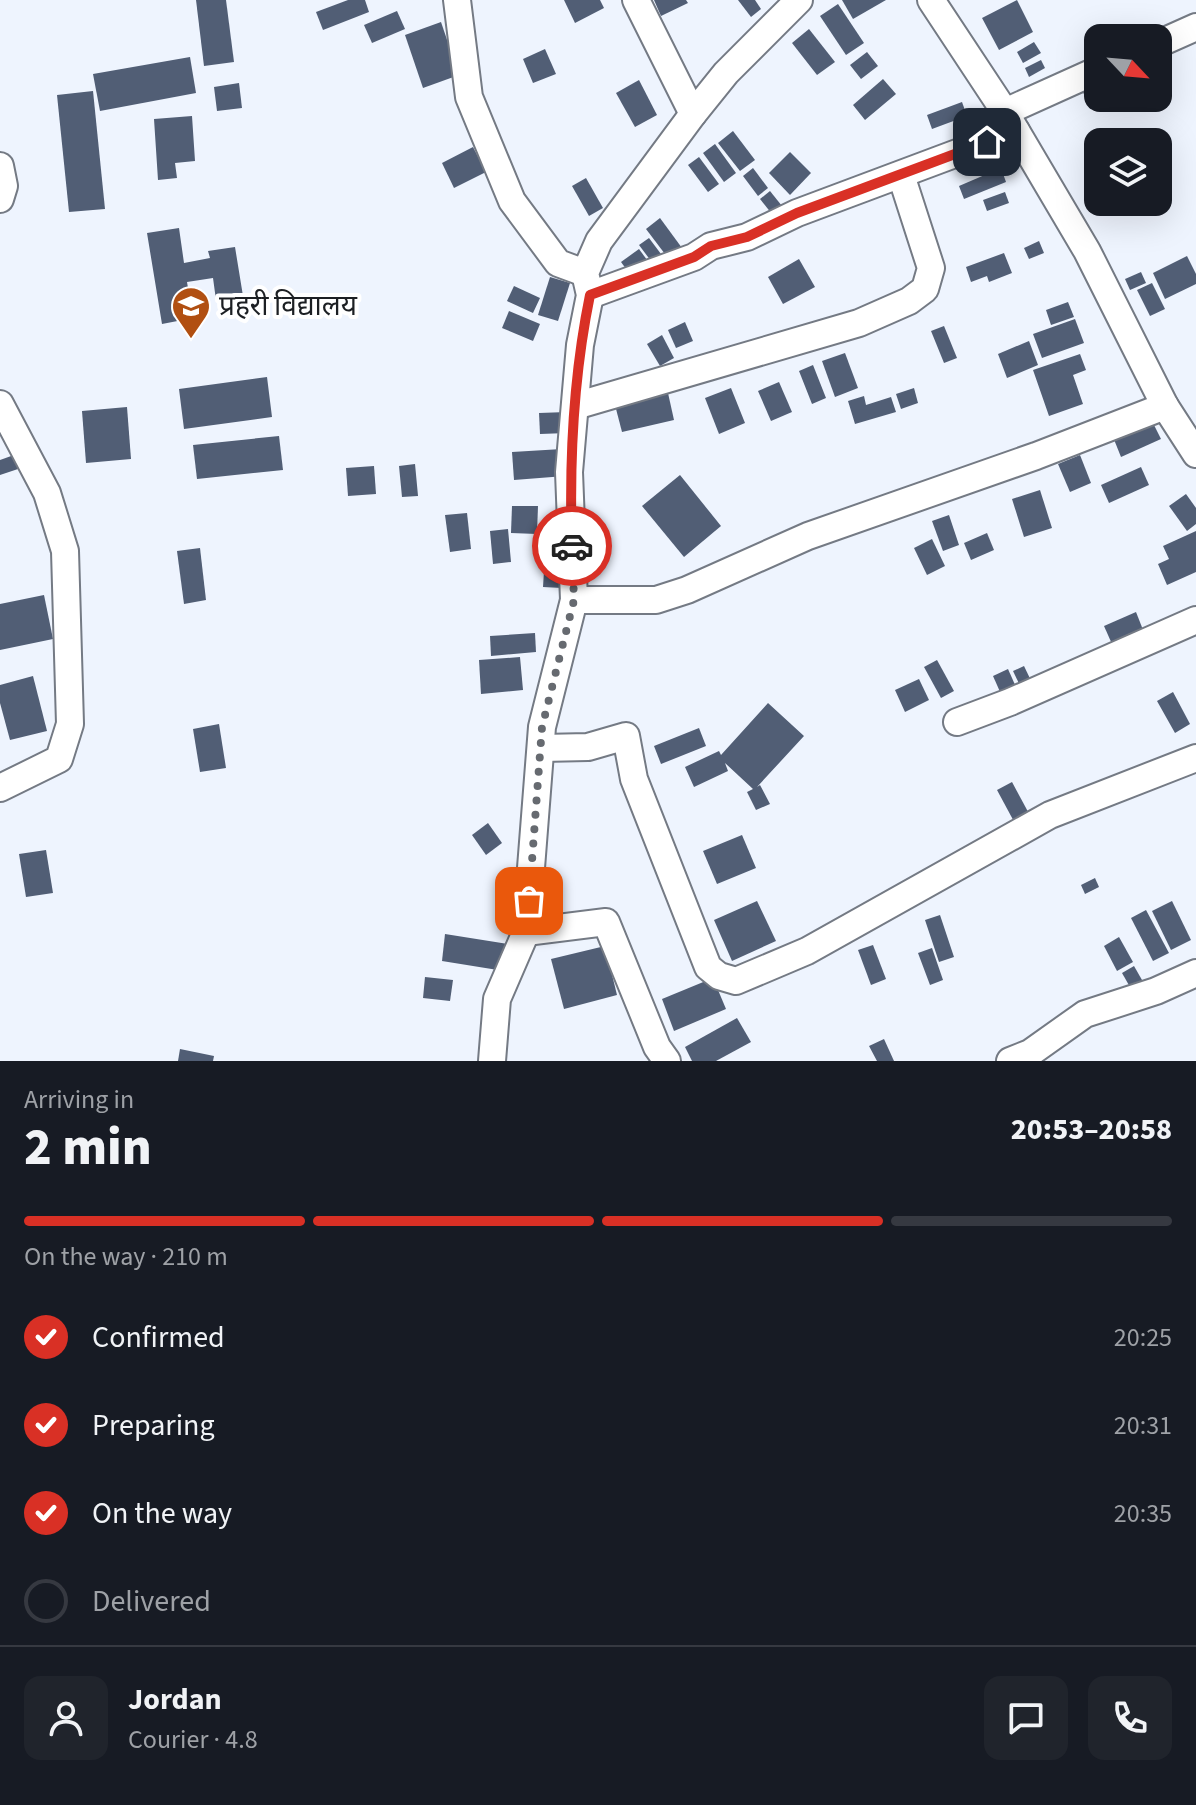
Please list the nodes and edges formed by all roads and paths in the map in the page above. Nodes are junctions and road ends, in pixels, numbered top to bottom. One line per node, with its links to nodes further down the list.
1 (457, 0): 13 (street)
2 (636, 0): 8 (street)
3 (799, 0): 8 (street)
4 (931, 0): 9 (street)
5 (1196, 27): 6 (street)
6 (1172, 38)
7 (1084, 78): 9 (street)
8 (693, 114): 13 (street)
9 (1011, 122): 11 (street); 16 (street)
10 (0, 166): 12 (street)
11 (901, 175): 13 (street); 15 (street)
12 (0, 199)
13 (587, 284): 15 (street)
14 (0, 404): 23 (street)
15 (575, 406): 18 (street)
16 (1165, 406): 17 (street); 18 (street)
17 (1196, 454)
18 (574, 600): 21 (street)
19 (1196, 620): 20 (street)
20 (957, 722)
21 (542, 748): 22 (street); 24 (street)
22 (1196, 758)
23 (0, 788)
24 (526, 932): 26 (street); 27 (street)
25 (1196, 973): 28 (street)
26 (492, 1061)
27 (667, 1061)
28 (1010, 1061)

